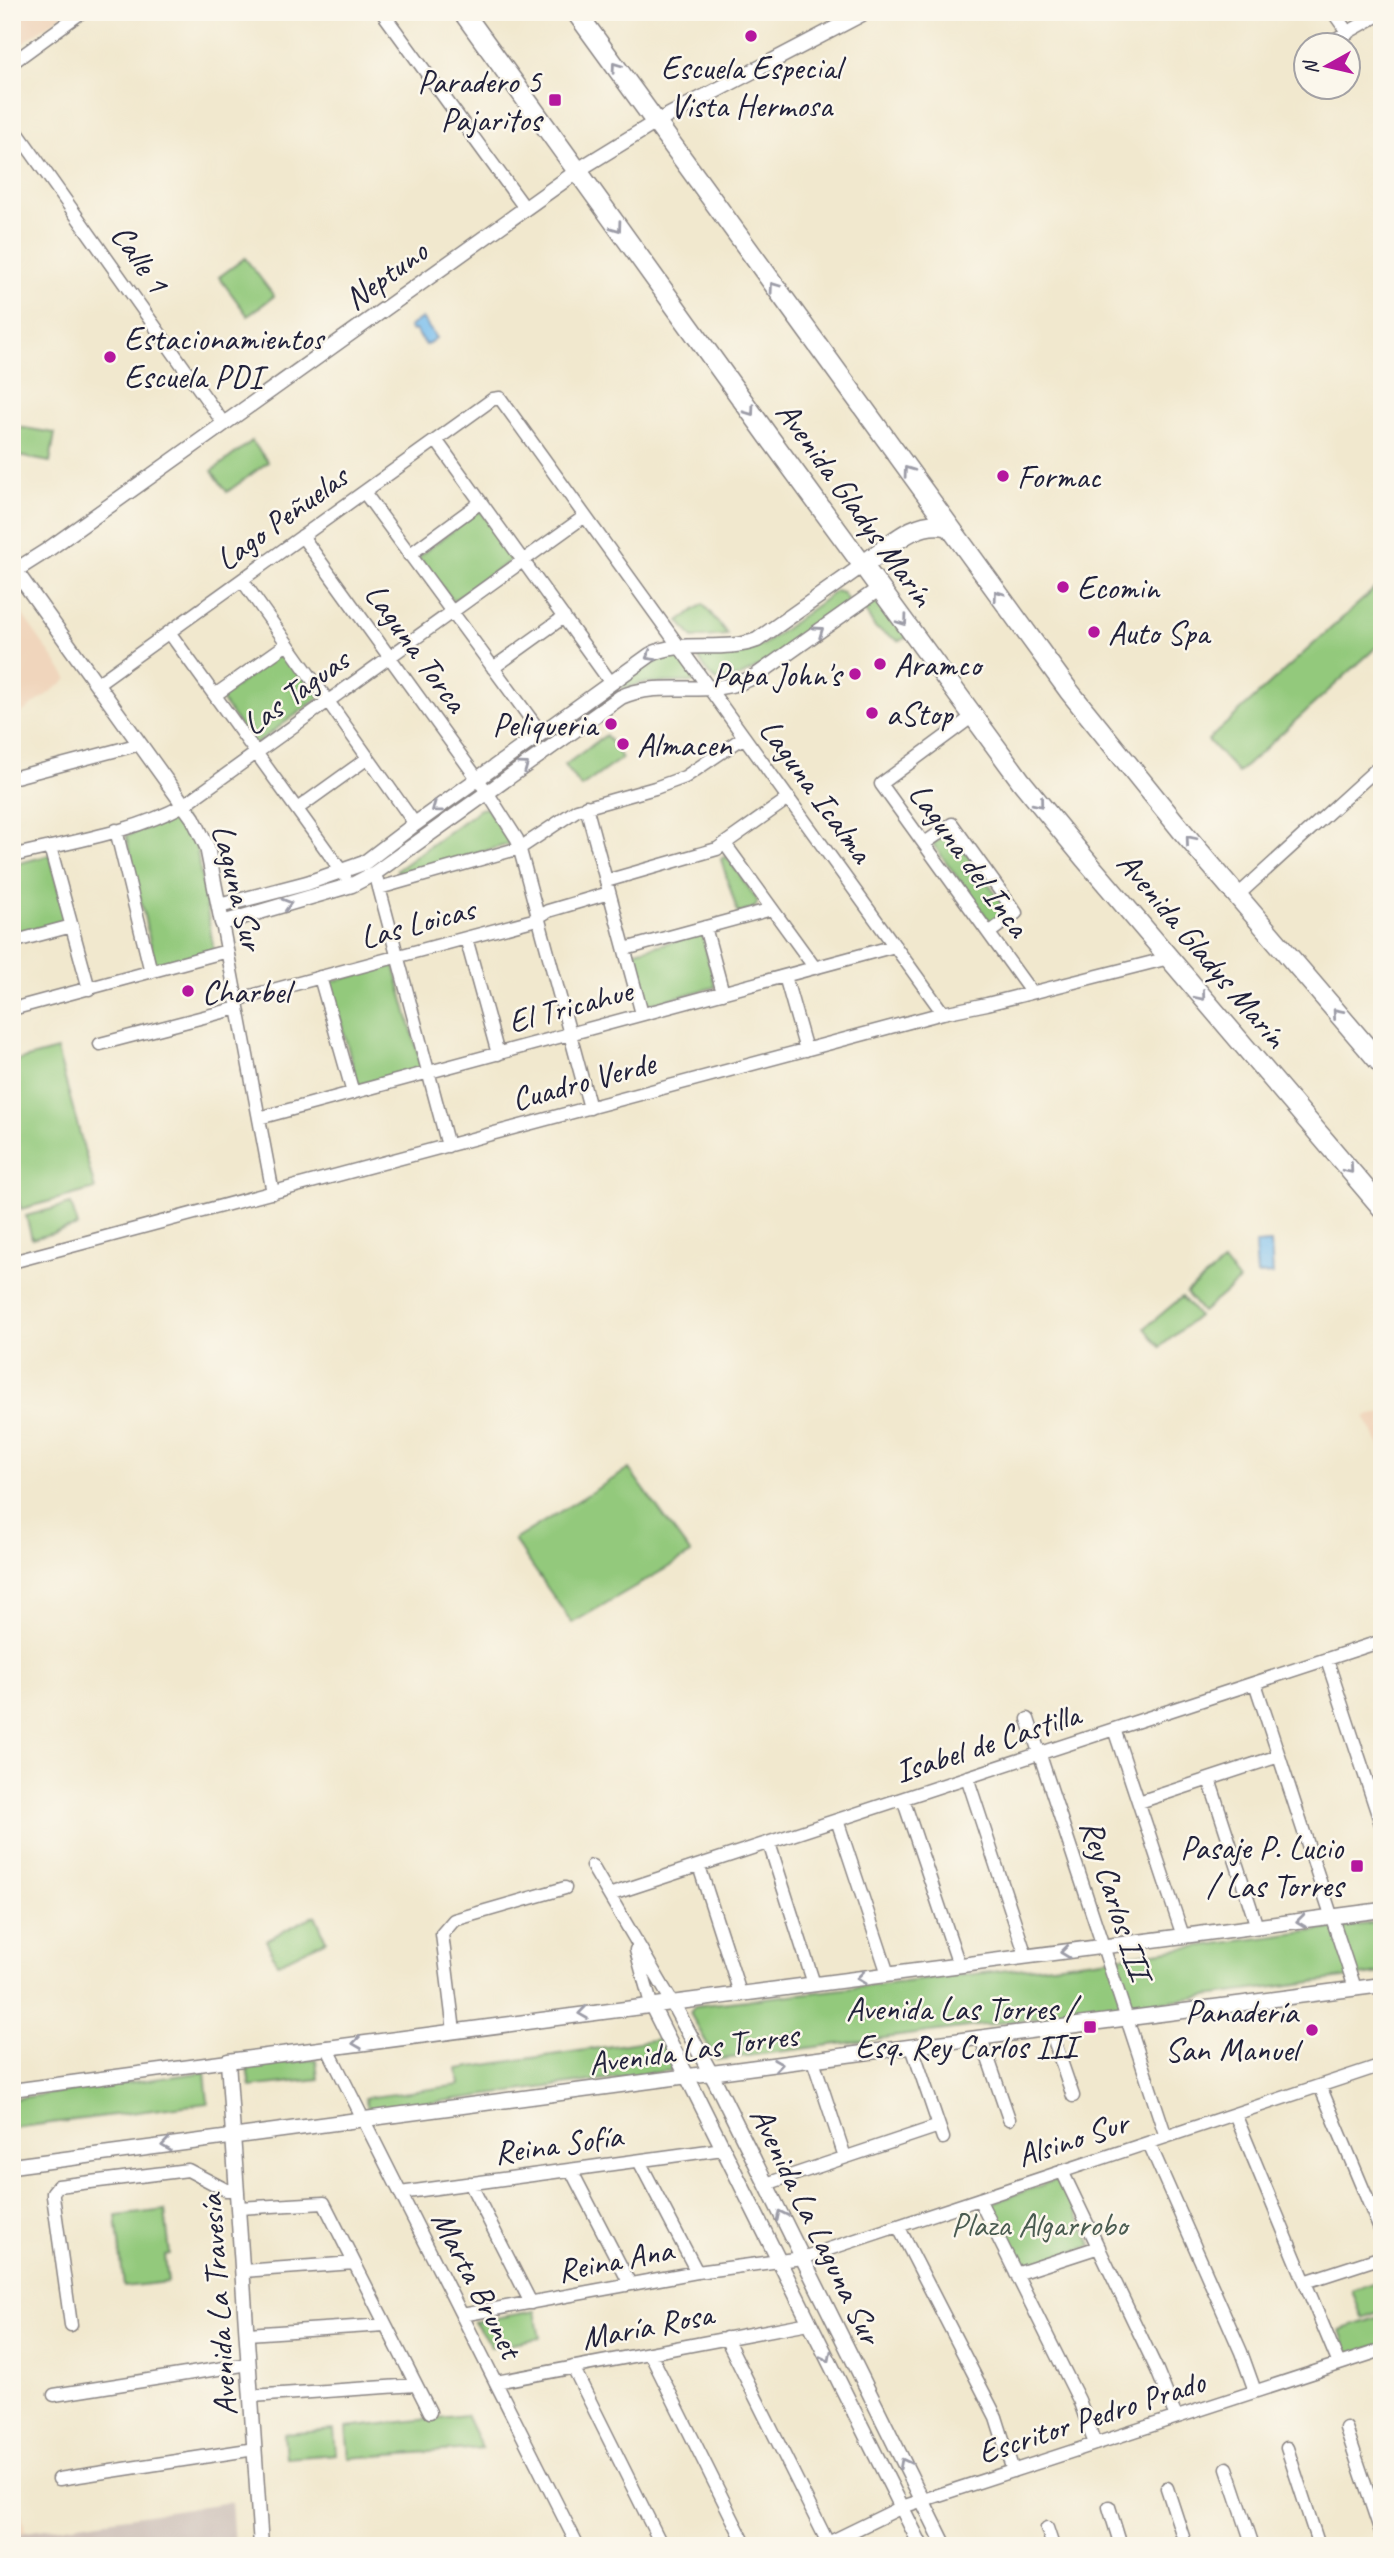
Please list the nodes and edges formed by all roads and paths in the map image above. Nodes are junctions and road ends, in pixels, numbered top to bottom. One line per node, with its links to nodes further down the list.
1 (82, 12): 10 (street)
2 (382, 12): 14 (street)
3 (463, 12): 13 (main road, Avenida Gladys Marín)
4 (576, 12): 11 (main road, Avenida Gladys Marín, one-way to 4)
5 (866, 12): 11 (street, Neptuno)
6 (1334, 12): 8 (street)
7 (1382, 13): 9 (street)
8 (1347, 32)
9 (1350, 32)
10 (12, 62)
11 (656, 122): 13 (street, Neptuno); 21 (main road, Avenida Gladys Marín, one-way to 11)
12 (12, 125): 16 (street, Calle 1)
13 (577, 172): 14 (street, Neptuno); 25 (main road, Avenida Gladys Marín, one-way to 25)
14 (525, 208): 16 (street, Neptuno)
15 (497, 397): 17 (street, Lago Peñuelas); 20 (street, Laguna Icalma)
16 (224, 424): 26 (street, Neptuno)
17 (436, 440): 18 (street, Lago Peñuelas); 19 (street)
18 (363, 492): 22 (street, Lago Peñuelas); 23 (street)
19 (481, 502): 23 (street); 24 (street)
20 (585, 516): 24 (street, Las Taguas); 33 (street, Laguna Icalma)
21 (948, 526): 25 (main road); 67 (main road, Avenida Gladys Marín, one-way to 21)
22 (302, 536): 27 (street, Lago Peñuelas); 34 (street, Laguna Torca)
23 (409, 555): 29 (street)
24 (523, 561): 29 (street, Las Taguas); 30 (street)
25 (863, 565): 28 (main road, Avenida Gladys Marín); 33 (street)
26 (13, 570): 37 (street, Laguna Sur)
27 (242, 580): 31 (street, Lago Peñuelas); 32 (street)
28 (880, 588): 38 (street, one-way to 28); 41 (main road, Avenida Gladys Marín, one-way to 41)
29 (453, 611): 34 (street, Las Taguas); 35 (street)
30 (564, 617): 35 (street); 36 (street)
31 (169, 632): 37 (street, Lago Peñuelas); 39 (street)
32 (287, 644): 39 (street); 40 (street)
33 (680, 648): 36 (street, one-way to 36); 38 (street, Laguna Icalma)
34 (390, 657): 40 (street, Las Taguas); 49 (street, Laguna Torca)
35 (493, 668): 42 (street)
36 (611, 683): 42 (street)
37 (97, 684): 44 (street, Laguna Sur)
38 (709, 688): 43 (street, Laguna Icalma); 50 (street, one-way to 38)
39 (215, 695): 45 (street)
40 (328, 701): 45 (street, Las Taguas); 46 (street)
41 (973, 716): 57 (street, Laguna del Inca); 81 (main road, Avenida Gladys Marín, one-way to 81)
42 (541, 733): 49 (street)
43 (744, 737): 51 (street, Laguna Icalma); 53 (street)
44 (140, 744): 48 (street); 52 (street, Laguna Sur)
45 (257, 753): 52 (street, Las Taguas); 54 (street)
46 (368, 758): 54 (street); 55 (street)
47 (1382, 764): 67 (street)
48 (12, 778)
49 (477, 778): 50 (street, Laguna Torca); 55 (street, one-way to 55)
50 (488, 792): 60 (street, Laguna Torca); 63 (street)
51 (789, 798): 58 (street, Las Loicas); 77 (street, Laguna Icalma)
52 (184, 805): 56 (street, Las Taguas); 68 (street, Laguna Sur)
53 (586, 806): 60 (street); 65 (street)
54 (297, 809): 62 (street)
55 (415, 824): 62 (street)
56 (116, 831): 59 (street, Las Taguas); 83 (street)
57 (925, 843): 74 (street, Laguna del Inca); 74 (street)
58 (725, 844): 65 (street, Las Loicas); 69 (street)
59 (51, 847): 61 (street, Las Taguas); 72 (street)
60 (520, 848): 66 (street); 70 (street, Laguna Torca)
61 (12, 856)
62 (343, 872): 64 (street); 68 (street)
63 (375, 873): 64 (street); 66 (street)
64 (352, 885): 71 (street, one-way to 64)
65 (608, 887): 70 (street, Las Loicas); 78 (street)
66 (379, 888): 80 (street)
67 (1237, 896): 97 (main road, Avenida Gladys Marín, one-way to 67)
68 (219, 906): 71 (street, Laguna Sur)
69 (772, 909): 73 (street); 82 (street)
70 (538, 916): 75 (street, Las Loicas); 93 (street, Laguna Torca)
71 (222, 923): 79 (street, Laguna Sur)
72 (72, 926): 76 (street); 86 (street)
73 (705, 928): 78 (street); 88 (street)
74 (989, 933): 87 (street, Laguna del Inca)
75 (466, 938): 80 (street, Las Loicas); 96 (street)
76 (12, 942)
77 (895, 946): 82 (street, El Tricahue); 91 (street, Laguna Icalma)
78 (625, 949): 92 (street)
79 (227, 951): 83 (street); 89 (street, Laguna Sur)
80 (397, 956): 85 (street, Las Loicas); 98 (street)
81 (1169, 958): 87 (street, Cuadro Verde); 104 (main road, Avenida Gladys Marín, one-way to 104)
82 (814, 968): 84 (street, El Tricahue)
83 (151, 972): 86 (street)
84 (785, 976): 88 (street, El Tricahue); 95 (street)
85 (320, 977): 89 (street, Las Loicas); 99 (street)
86 (89, 989): 90 (street)
87 (1031, 992): 91 (street, Cuadro Verde)
88 (723, 993): 92 (street, El Tricahue)
89 (237, 1004): 94 (street, Las Loicas); 101 (street, Laguna Sur)
90 (12, 1009)
91 (943, 1013): 95 (street, Cuadro Verde)
92 (642, 1014): 93 (street, El Tricahue)
93 (570, 1034): 96 (street, El Tricahue); 100 (street, Laguna Torca)
94 (100, 1044)
95 (806, 1050): 100 (street, Cuadro Verde)
96 (498, 1054): 98 (street, El Tricahue)
97 (1382, 1065)
98 (428, 1072): 99 (street, El Tricahue); 102 (street)
99 (353, 1093): 101 (street, El Tricahue)
100 (590, 1108): 102 (street, Cuadro Verde)
101 (259, 1118): 103 (street, Laguna Sur)
102 (448, 1146): 103 (street, Cuadro Verde)
103 (272, 1193): 105 (street, Cuadro Verde)
104 (1382, 1208)
105 (12, 1262)
106 (1382, 1642): 107 (street, Isabel de Castilla)
107 (1327, 1660): 108 (street, Isabel de Castilla); 117 (street)
108 (1255, 1683): 110 (street, Isabel de Castilla); 112 (street)
109 (1028, 1719): 111 (street, Rey Carlos III)
110 (1114, 1730): 111 (street, Isabel de Castilla); 116 (street)
111 (1039, 1754): 113 (street, Isabel de Castilla); 130 (street, Rey Carlos III)
112 (1279, 1756): 114 (street); 126 (street)
113 (967, 1777): 115 (street, Isabel de Castilla); 131 (street)
114 (1209, 1779): 116 (street); 127 (street)
115 (903, 1799): 118 (street, Isabel de Castilla); 132 (street)
116 (1139, 1802): 129 (street)
117 (1379, 1808): 119 (street)
118 (837, 1820): 120 (street, Isabel de Castilla); 133 (street)
119 (1382, 1827)
120 (769, 1843): 122 (street, Isabel de Castilla); 134 (street)
121 (592, 1866): 124 (street, Avenida La Laguna Sur)
122 (699, 1866): 124 (street, Isabel de Castilla); 137 (street)
123 (565, 1888): 142 (street)
124 (609, 1895): 128 (street, Avenida La Laguna Sur)
125 (1382, 1910): 126 (street, Avenida Las Torres)
126 (1332, 1917): 127 (street, Avenida Las Torres, one-way to 127); 136 (street)
127 (1258, 1927): 129 (street, Avenida Las Torres)
128 (631, 1932): 138 (street, Avenida La Laguna Sur); 139 (street, Avenida La Laguna Sur)
129 (1183, 1936): 130 (street, Avenida Las Torres)
130 (1104, 1947): 131 (street, Avenida Las Torres, one-way to 131); 140 (street, Rey Carlos III)
131 (1026, 1956): 132 (street, Avenida Las Torres)
132 (959, 1965): 133 (street, Avenida Las Torres)
133 (888, 1974): 134 (street, Avenida Las Torres, one-way to 134)
134 (814, 1984): 137 (street, Avenida Las Torres)
135 (1382, 1985): 136 (street, Avenida Las Torres)
136 (1355, 1988): 140 (street, Avenida Las Torres)
137 (740, 1993): 138 (street, Avenida Las Torres)
138 (672, 2002): 139 (street, Avenida Las Torres); 149 (street, Avenida La Laguna Sur)
139 (651, 2004): 142 (street, Avenida Las Torres, one-way to 142); 150 (street, Avenida La Laguna Sur)
140 (1127, 2018): 141 (street, Avenida Las Torres); 158 (street, Rey Carlos III)
141 (1050, 2029): 143 (street, Avenida Las Torres); 153 (street)
142 (454, 2031): 144 (street, Avenida Las Torres, one-way to 144)
143 (981, 2038): 145 (street, Avenida Las Torres); 156 (street)
144 (327, 2047): 147 (street, Avenida Las Torres); 155 (street, Marta Brunet)
145 (912, 2047): 146 (street, Avenida Las Torres); 161 (street)
146 (813, 2060): 149 (street, Avenida Las Torres, one-way to 146); 161 (street)
147 (228, 2061): 152 (street, Avenida Las Torres); 157 (street, Avenida La Travesía)
148 (1382, 2065): 151 (street, Alsino Sur)
149 (711, 2074): 150 (street, Avenida Las Torres); 167 (street, Avenida La Laguna Sur)
150 (686, 2077): 155 (street, Avenida Las Torres); 160 (street, Avenida La Laguna Sur)
151 (1320, 2086): 154 (street, Alsino Sur); 173 (street)
152 (12, 2090)
153 (1073, 2096)
154 (1235, 2114): 158 (street, Alsino Sur); 182 (street)
155 (362, 2118): 157 (street, Avenida Las Torres); 169 (street, Marta Brunet)
156 (1009, 2119)
157 (234, 2136): 163 (street, Avenida Las Torres, one-way to 163); 168 (street, Avenida La Travesía)
158 (1166, 2137): 159 (street, Alsino Sur)
159 (1149, 2143): 165 (street, Alsino Sur); 198 (street)
160 (723, 2149): 162 (street, Reina Sofía); 177 (street, Avenida La Laguna Sur)
161 (845, 2157): 167 (street)
162 (639, 2161): 164 (street, Reina Sofía); 180 (street)
163 (12, 2166)
164 (571, 2170): 166 (street, Reina Sofía); 183 (street)
165 (1062, 2171): 170 (street, Alsino Sur); 174 (street)
166 (470, 2183): 169 (street, Reina Sofía); 184 (street)
167 (765, 2184): 176 (street, Avenida La Laguna Sur, one-way to 167)
168 (237, 2190): 171 (street, Avenida La Travesía); 187 (street)
169 (400, 2193): 185 (street, Marta Brunet)
170 (979, 2199): 172 (street, Alsino Sur); 181 (street)
171 (239, 2208): 178 (street); 179 (street, Avenida La Travesía)
172 (898, 2226): 176 (street, Alsino Sur); 208 (street)
173 (1382, 2234)
174 (1099, 2247): 181 (street); 202 (street)
175 (1382, 2257): 182 (street)
176 (802, 2258): 177 (street, Alsino Sur); 211 (street, Avenida La Laguna Sur, one-way to 176)
177 (779, 2262): 180 (street, Reina Ana); 186 (street, Avenida La Laguna Sur)
178 (354, 2263): 179 (street); 188 (street)
179 (243, 2271): 189 (street, Avenida La Travesía)
180 (697, 2272): 183 (street, Reina Ana)
181 (1016, 2274): 204 (street)
182 (1305, 2283): 194 (street)
183 (630, 2284): 184 (street, Reina Ana)
184 (530, 2303): 185 (street, Reina Ana)
185 (462, 2315): 196 (street, Marta Brunet)
186 (809, 2323): 190 (street, María Rosa); 212 (street, Avenida La Laguna Sur, one-way to 212)
187 (71, 2325)
188 (386, 2325): 189 (street); 197 (street)
189 (247, 2334): 193 (street, Avenida La Travesía)
190 (726, 2338): 192 (street, María Rosa); 216 (street)
191 (1382, 2350): 194 (street, Escritor Pedro Prado)
192 (650, 2353): 195 (street, María Rosa); 220 (street)
193 (249, 2364): 199 (street); 200 (street, Avenida La Travesía)
194 (1339, 2364): 198 (street, Escritor Pedro Prado)
195 (573, 2367): 196 (street, María Rosa); 219 (street)
196 (496, 2382): 218 (street, Marta Brunet)
197 (416, 2385): 200 (street); 201 (street)
198 (1255, 2391): 202 (street, Escritor Pedro Prado)
199 (54, 2395)
200 (251, 2396): 206 (street, Avenida La Travesía)
201 (430, 2412)
202 (1176, 2417): 204 (street, Escritor Pedro Prado)
203 (1346, 2428): 215 (street)
204 (1095, 2444): 208 (street, Escritor Pedro Prado)
205 (1287, 2448): 227 (street)
206 (254, 2449): 209 (street); 217 (street, Avenida La Travesía)
207 (1227, 2468): 226 (street)
208 (1013, 2471): 211 (street, Escritor Pedro Prado)
209 (59, 2479)
210 (1167, 2488): 225 (street)
211 (923, 2501): 212 (street, Escritor Pedro Prado); 222 (street, Avenida La Laguna Sur)
212 (902, 2507): 216 (street, Escritor Pedro Prado); 221 (street, Avenida La Laguna Sur)
213 (1109, 2507): 224 (street)
214 (1047, 2528): 223 (street)
215 (1382, 2535)
216 (825, 2544)
217 (261, 2546)
218 (579, 2546)
219 (663, 2546)
220 (746, 2546)
221 (921, 2546)
222 (945, 2546)
223 (1053, 2546)
224 (1121, 2546)
225 (1186, 2546)
226 (1253, 2546)
227 (1319, 2546)

